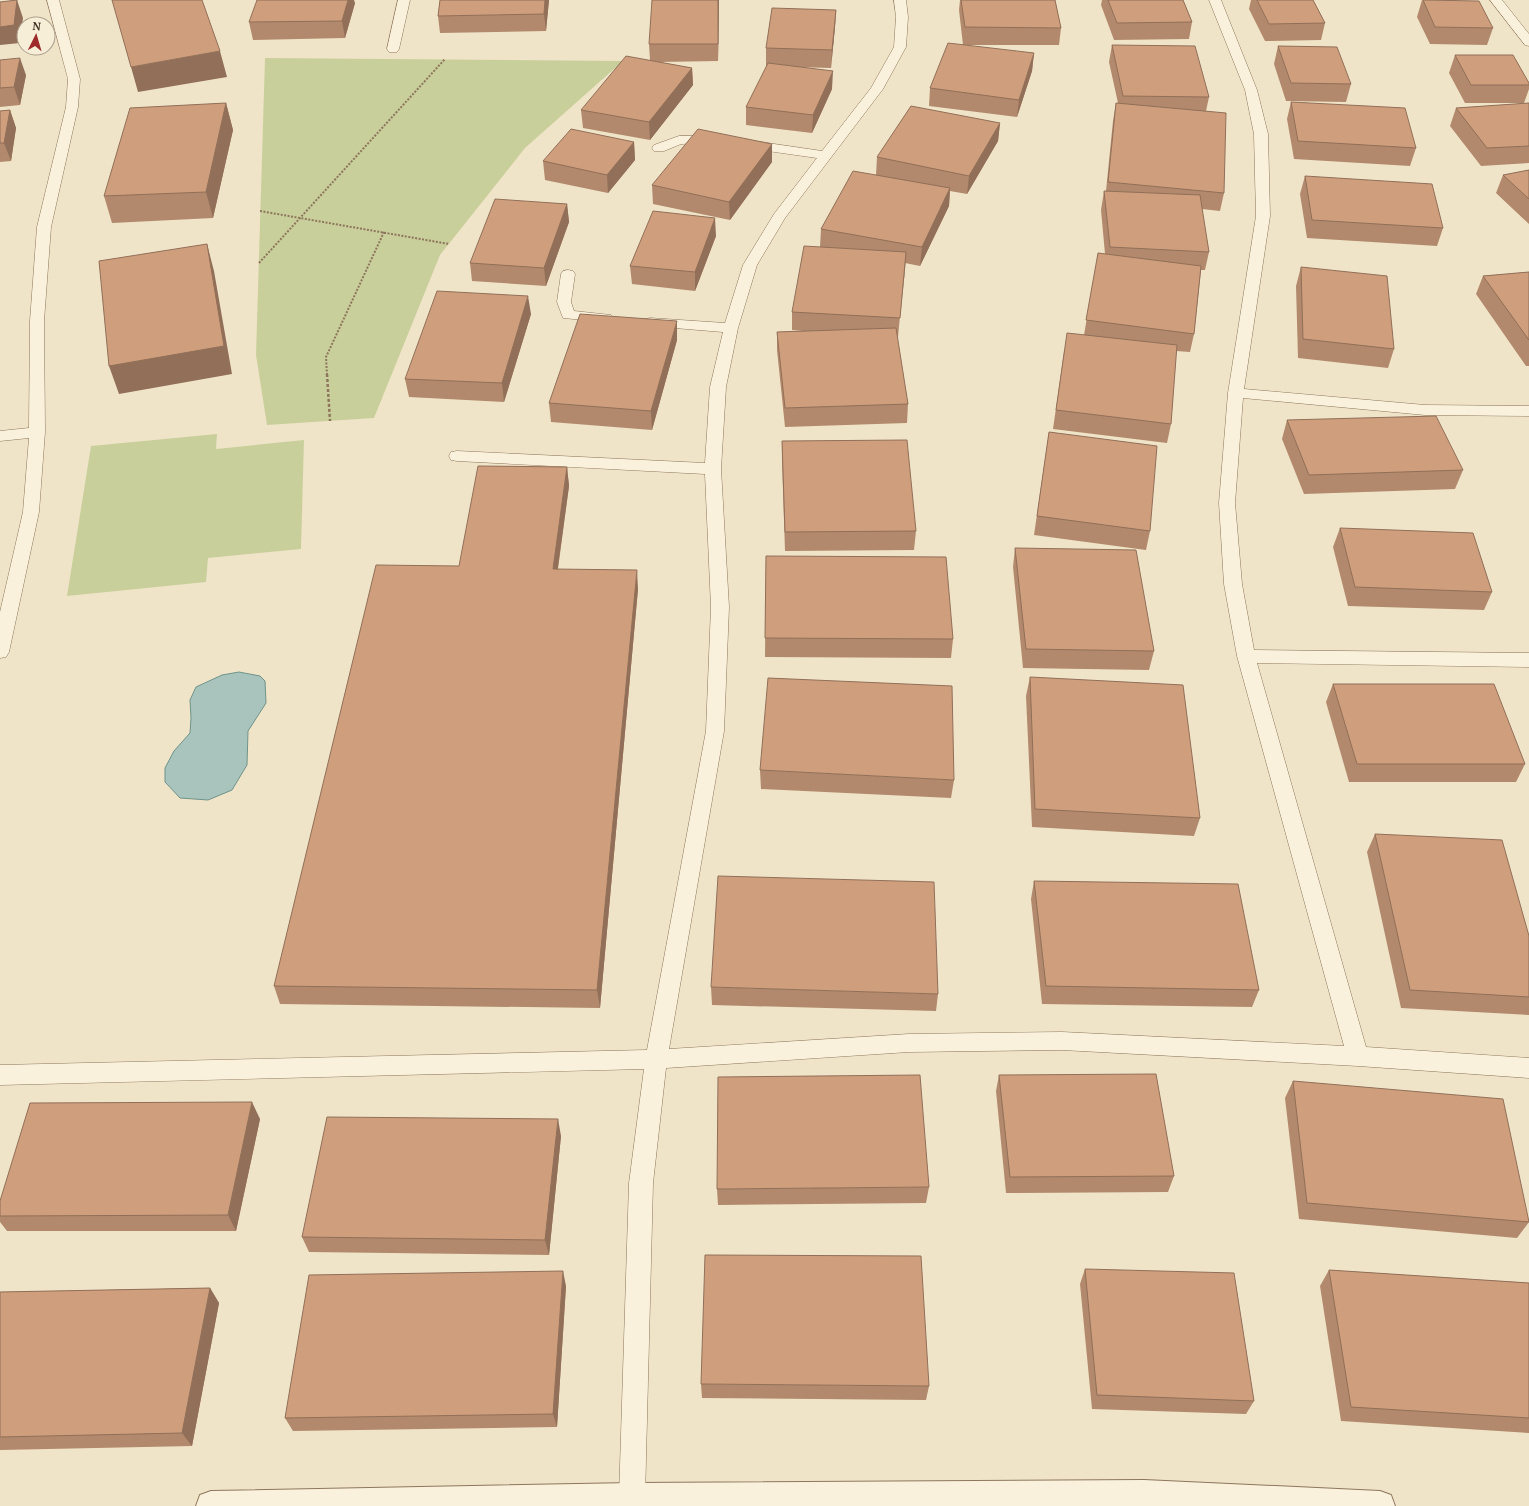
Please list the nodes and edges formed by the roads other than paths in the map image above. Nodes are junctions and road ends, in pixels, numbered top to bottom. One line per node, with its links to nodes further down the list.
1 (53, 0): 16 (lane)
2 (404, 0): 7 (lane)
3 (900, 0): 9 (lane)
4 (1216, 0): 14 (lane)
5 (1496, 0): 6 (lane)
6 (1529, 42)
7 (393, 49)
8 (659, 148): 9 (lane)
9 (827, 156): 13 (lane)
10 (568, 274): 11 (lane)
11 (622, 319)
12 (638, 320): 13 (lane)
13 (730, 328): 19 (lane)
14 (1236, 393): 15 (lane); 21 (lane)
15 (1529, 411)
16 (37, 432): 17 (lane); 20 (lane)
17 (0, 436)
18 (457, 456): 19 (lane)
19 (713, 469): 24 (lane)
20 (0, 652)
21 (1246, 656): 22 (lane); 23 (lane)
22 (1529, 660)
23 (1358, 1056): 24 (lane); 25 (lane)
24 (656, 1060): 26 (lane); 27 (lane)
25 (1529, 1068)
26 (0, 1076)
27 (632, 1498): 28 (street); 29 (street)
28 (211, 1506)
29 (1380, 1506)

